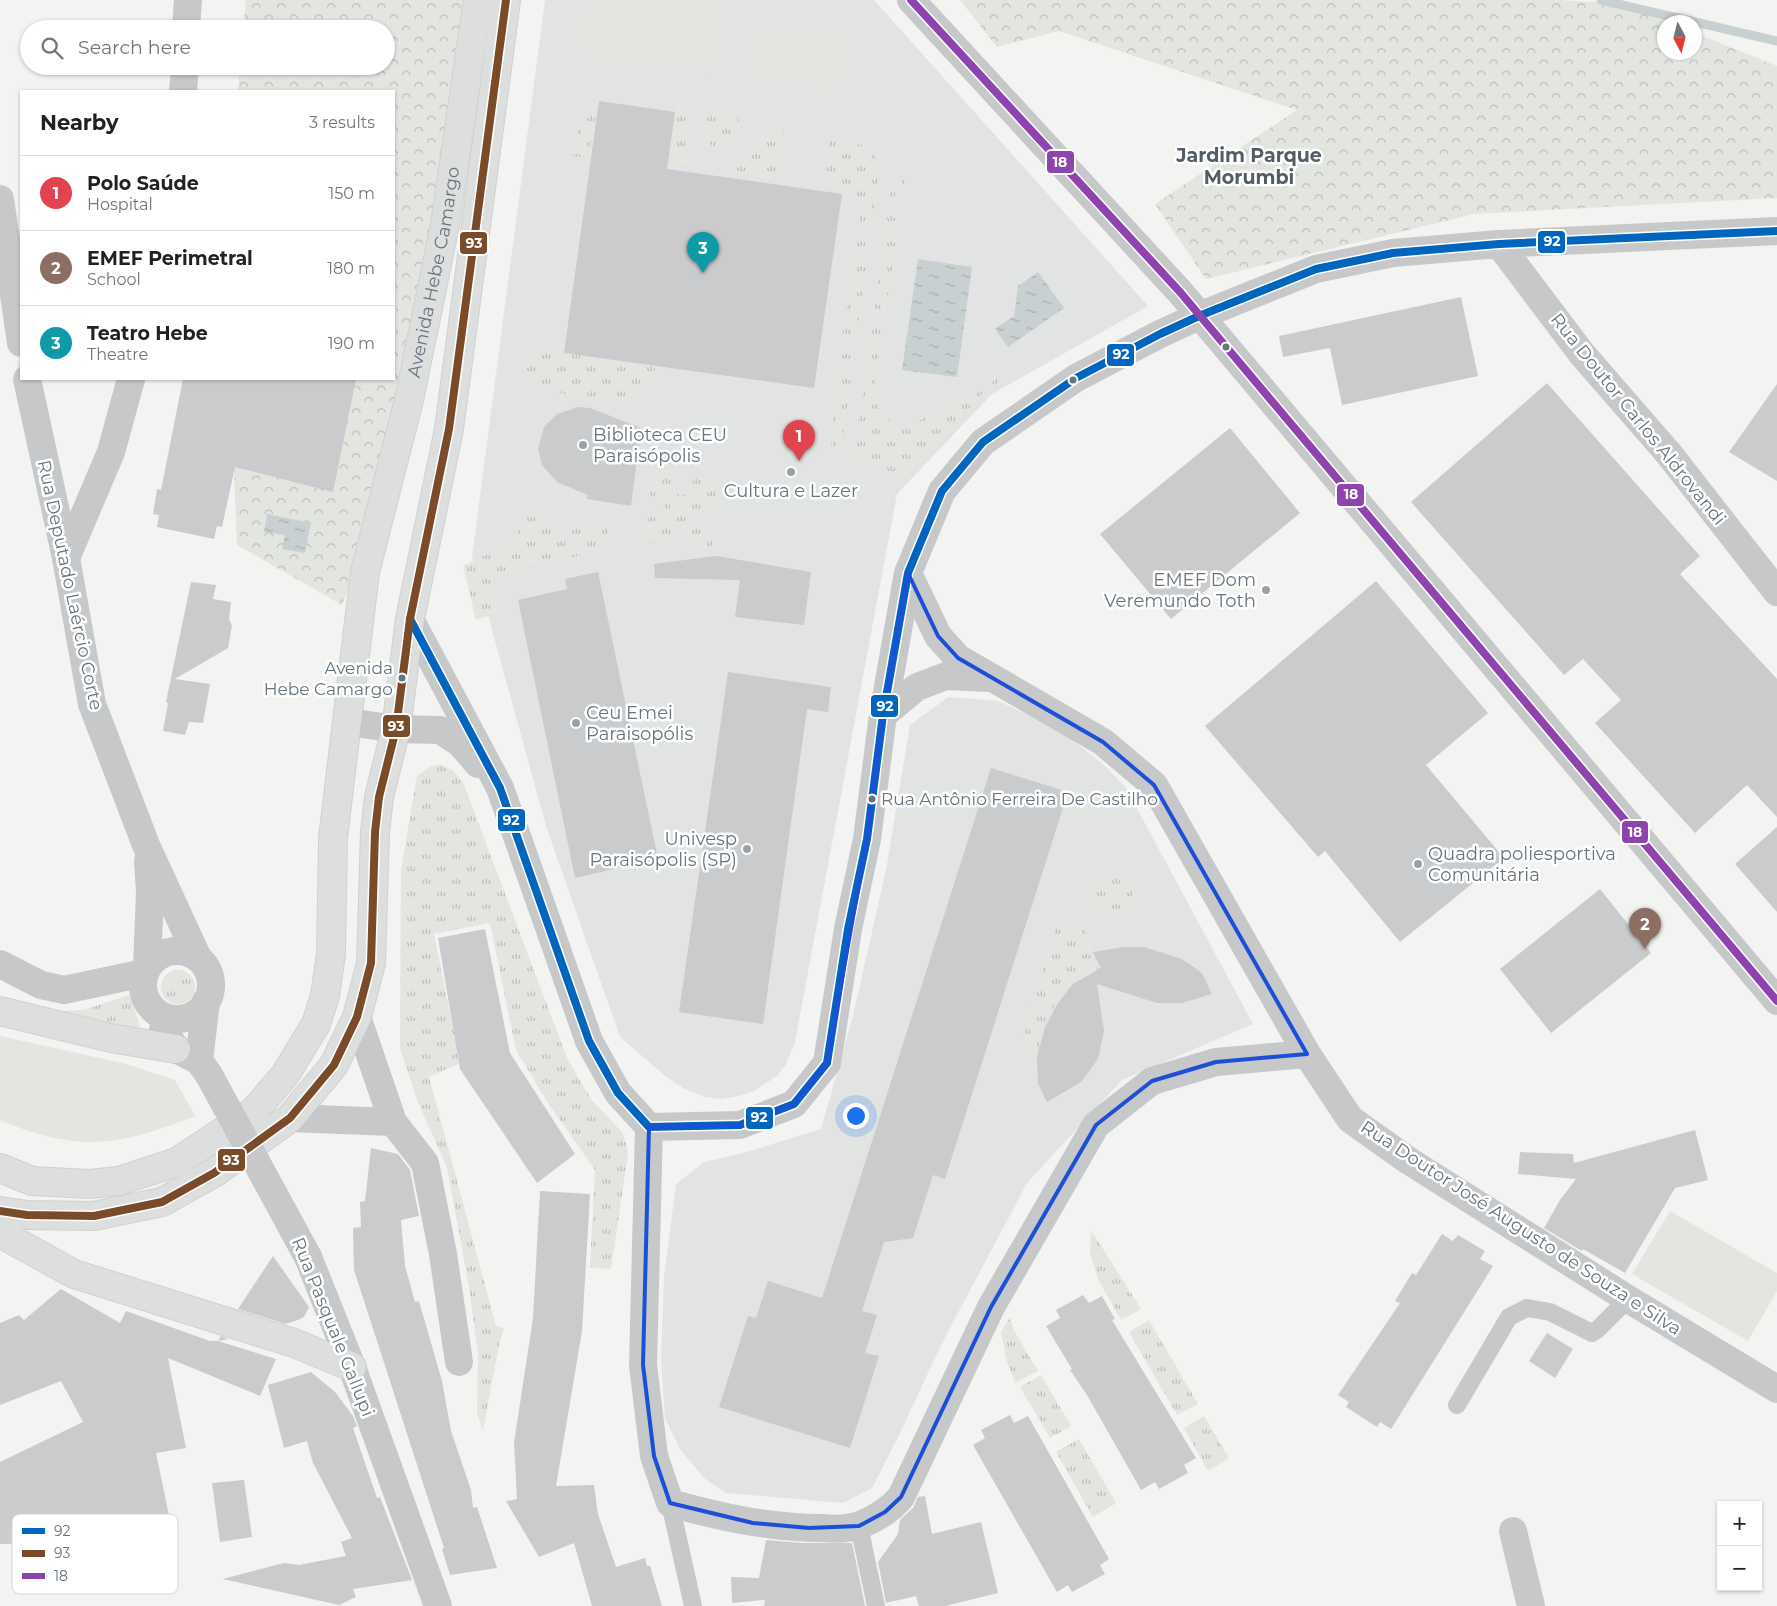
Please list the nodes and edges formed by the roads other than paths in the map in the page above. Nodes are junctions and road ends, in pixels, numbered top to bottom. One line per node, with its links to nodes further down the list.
1 (188, 0): 5 (street)
2 (478, 0): 21 (main road, Avenida Hebe Camargo)
3 (506, 0): 18 (main road, Avenida Hebe Camargo)
4 (911, 0): 11 (street)
5 (187, 20)
6 (184, 75): 7 (street)
7 (183, 90)
8 (0, 199): 12 (street)
9 (1777, 232): 10 (street)
10 (1499, 244): 11 (street); 17 (street, Rua Doutor Carlos Aldrovandi)
11 (1199, 316): 16 (street); 29 (street)
12 (20, 336)
13 (27, 380): 15 (street, Rua Deputado Laércio Corte)
14 (131, 380): 15 (street)
15 (66, 558): 24 (street, Rua Deputado Laércio Corte)
16 (908, 573): 19 (street, Rua Doutor José Augusto de Souza e Silva); 20 (street)
17 (1777, 592)
18 (410, 619): 22 (main road, Avenida Hebe Camargo); 23 (street)
19 (995, 678): 20 (street, Rua Doutor José Augusto de Souza e Silva); 33 (street, Rua Doutor José Augusto de Souza e Silva)
20 (883, 715): 37 (street)
21 (348, 722): 22 (street); 38 (main road, Avenida Hebe Camargo)
22 (396, 730): 23 (street); 32 (main road, Avenida Hebe Camargo)
23 (500, 788): 37 (street)
24 (146, 845): 25 (street, Rua Deputado Laércio Corte); 27 (street, Rua Deputado Laércio Corte)
25 (198, 958): 27 (street); 28 (street)
26 (0, 964): 27 (street)
27 (146, 970): 30 (street)
28 (206, 1001): 30 (street); 34 (street)
29 (1777, 1002)
30 (153, 1010): 34 (street, Rua Pasquale Gallupi)
31 (0, 1011): 34 (main road)
32 (357, 1017): 35 (main road, Avenida Hebe Camargo); 36 (street)
33 (1307, 1054): 41 (street, Rua Doutor José Augusto de Souza e Silva); 47 (street)
34 (195, 1061): 43 (street, Rua Pasquale Gallupi, bridge)
35 (290, 1118): 36 (street); 39 (main road, Avenida Hebe Camargo)
36 (393, 1122): 42 (street)
37 (649, 1127): 46 (street)
38 (0, 1168)
39 (0, 1212)
40 (0, 1233): 43 (main road)
41 (1628, 1299): 44 (street, Rua Doutor José Augusto de Souza e Silva); 45 (lane)
42 (459, 1362)
43 (352, 1367): 49 (street, Rua Pasquale Gallupi)
44 (1777, 1389)
45 (1457, 1405)
46 (670, 1503): 47 (street); 50 (lane)
47 (859, 1526): 51 (lane)
48 (1513, 1531): 52 (street)
49 (438, 1606)
50 (693, 1606)
51 (876, 1606)
52 (1531, 1606)

